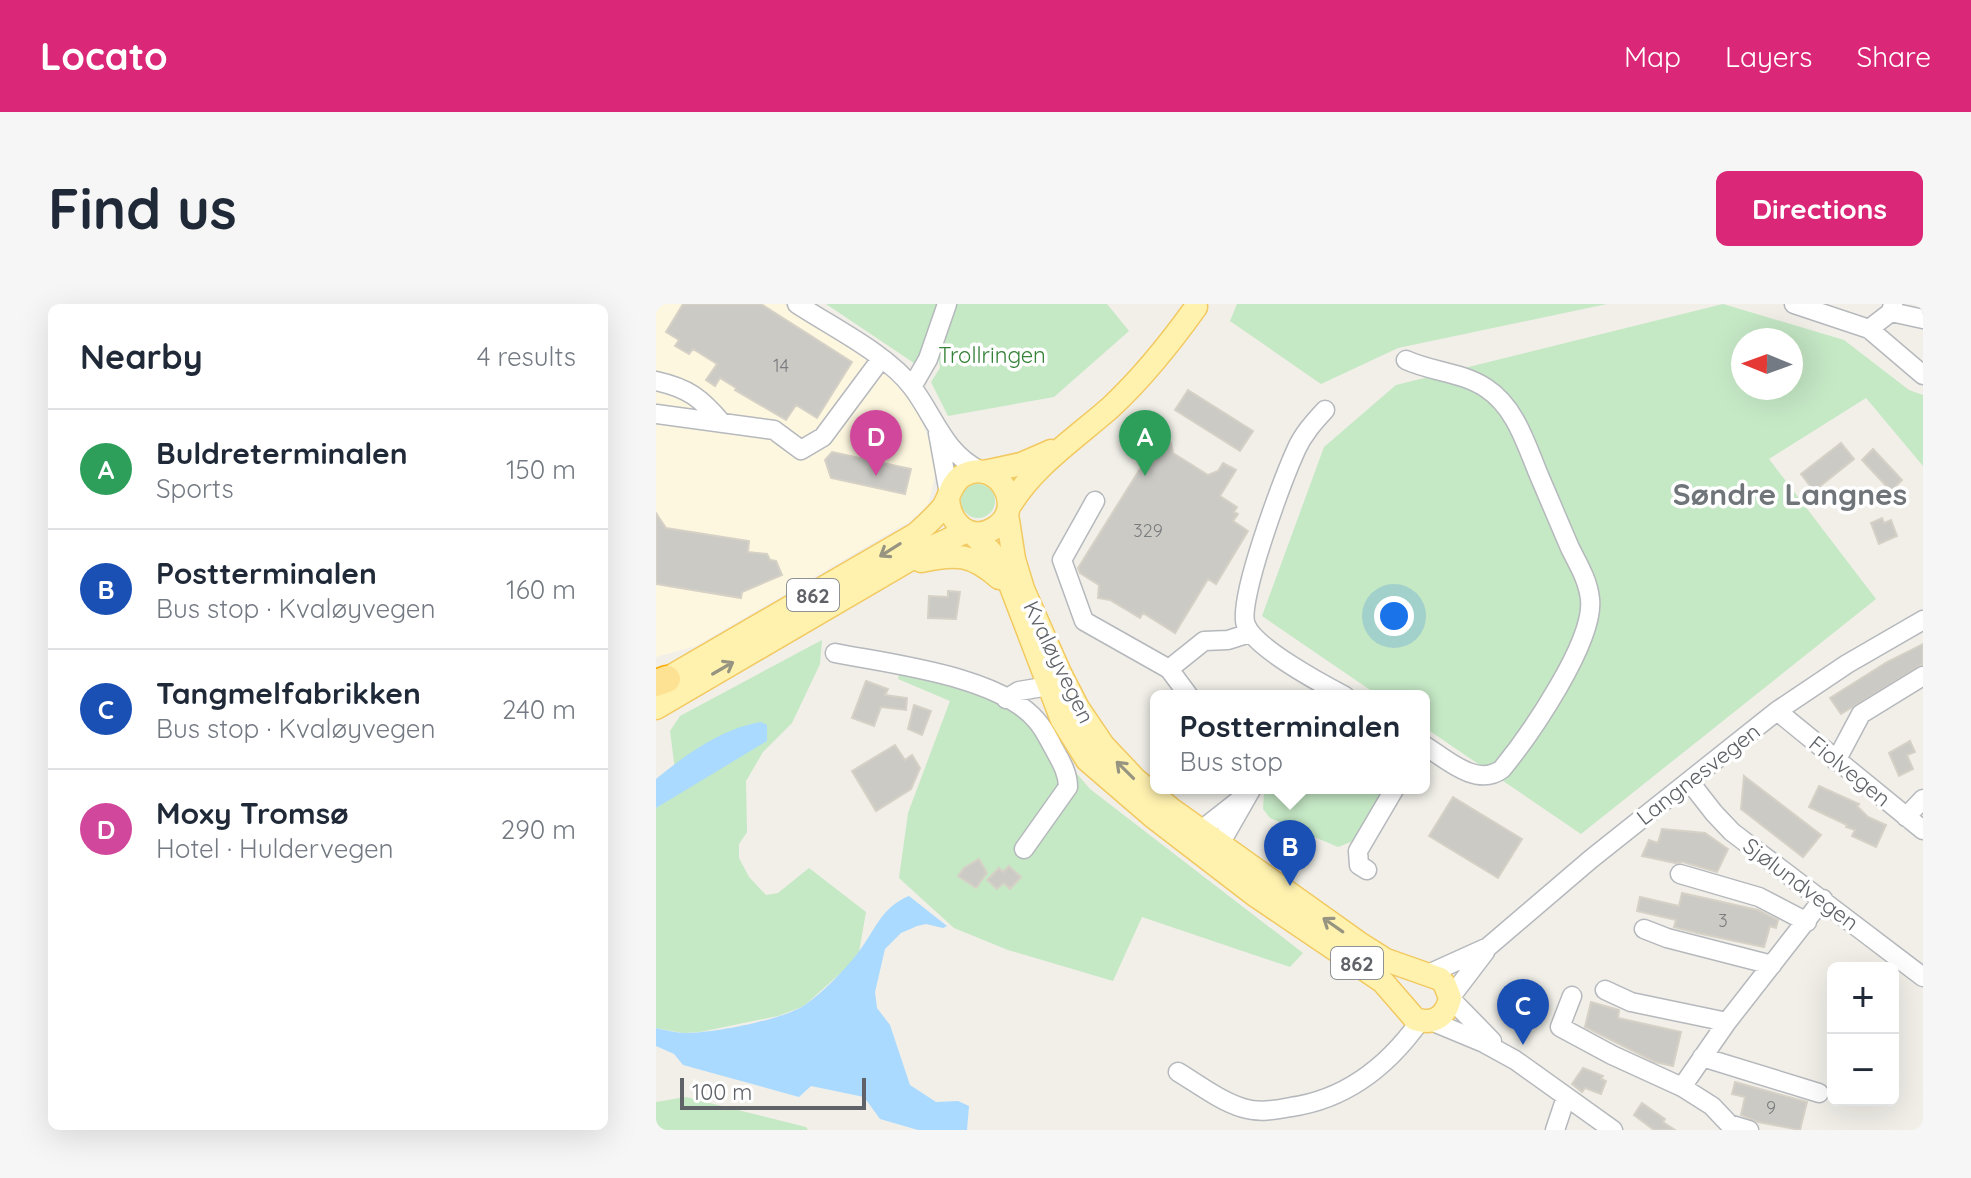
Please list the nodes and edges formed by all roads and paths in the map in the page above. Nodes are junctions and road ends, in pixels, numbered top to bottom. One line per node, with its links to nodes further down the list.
1 (797, 304): 8 (street)
2 (947, 304): 12 (street)
3 (1794, 304): 7 (street)
4 (1196, 307): 18 (main road, 862)
5 (1892, 308): 6 (street); 7 (street)
6 (1923, 319)
7 (1869, 329): 10 (street)
8 (881, 359): 12 (street); 17 (street)
9 (1406, 360): 39 (street)
10 (1923, 375)
11 (656, 381): 15 (street)
12 (912, 387): 16 (street)
13 (1325, 410): 28 (street)
14 (656, 414): 15 (street)
15 (722, 423): 17 (street)
16 (938, 433): 20 (street); 21 (street)
17 (823, 437): 19 (street)
18 (1063, 447): 20 (main road, 862); 23 (main road, 862)
19 (838, 449)
20 (983, 472): 21 (main road, 862); 23 (main road, 862)
21 (948, 496): 24 (main road, 862); 32 (main road, 862, one-way to 32)
22 (1095, 501): 30 (street)
23 (1008, 511): 24 (main road, 862); 42 (main road, Kvaløyvegen / 862, one-way to 23)
24 (970, 532): 25 (main road, 862); 26 (main road, Kvaløyvegen / 862)
25 (904, 565): 26 (main road, 862); 37 (main road, 862, one-way to 25)
26 (1014, 593): 33 (main road, Kvaløyvegen / 862)
27 (1923, 620): 38 (street, Langnesvegen)
28 (1250, 633): 30 (street); 35 (street)
29 (835, 653): 36 (street)
30 (1169, 669): 34 (street)
31 (1923, 676): 40 (street)
32 (660, 682)
33 (1049, 686): 36 (street, Kvaløyvegen); 51 (main road, Kvaløyvegen / 862)
34 (1185, 690)
35 (1319, 690)
36 (1006, 699): 52 (street)
37 (656, 708)
38 (1777, 711): 40 (street, Fiolvegen); 41 (street, Langnesvegen)
39 (1430, 749)
40 (1836, 761): 47 (street, Fiolvegen)
41 (1689, 781): 55 (street, Sjølundvegen); 58 (street, Langnesvegen)
42 (1150, 792)
43 (1152, 794): 51 (main road, Kvaløyvegen / 862, one-way to 43)
44 (1247, 794): 51 (street)
45 (1391, 794): 48 (street)
46 (1923, 799): 47 (street)
47 (1906, 817): 49 (street, Fiolvegen)
48 (1372, 824): 50 (street); 53 (street)
49 (1923, 830)
50 (1389, 835)
51 (1207, 843): 60 (main road, Kvaløyvegen / 862, one-way to 51); 65 (main road, Kvaløyvegen / 862)
52 (1024, 849)
53 (1367, 870)
54 (1680, 874): 56 (street)
55 (1823, 899): 56 (street); 61 (street, Sjølundvegen)
56 (1807, 922): 59 (street)
57 (1644, 929): 59 (street)
58 (1488, 947): 60 (street, Langnesvegen); 64 (street, Langnesvegen)
59 (1772, 965): 66 (street)
60 (1426, 975): 64 (main road, 862); 65 (main road, 862)
61 (1923, 977)
62 (1605, 990): 66 (street)
63 (1572, 996): 70 (street)
64 (1450, 998): 65 (main road); 67 (street, Kvaløyvegen)
65 (1419, 1016): 67 (street, Kvaløyvegen); 69 (street)
66 (1727, 1022): 68 (street)
67 (1505, 1054): 72 (street, Kvaløyvegen)
68 (1702, 1057): 70 (street); 71 (street)
69 (1178, 1072)
70 (1682, 1087): 75 (street)
71 (1819, 1093)
72 (1566, 1097): 73 (street); 74 (street, Kvaløyvegen)
73 (1555, 1130)
74 (1613, 1130)
75 (1749, 1130)

